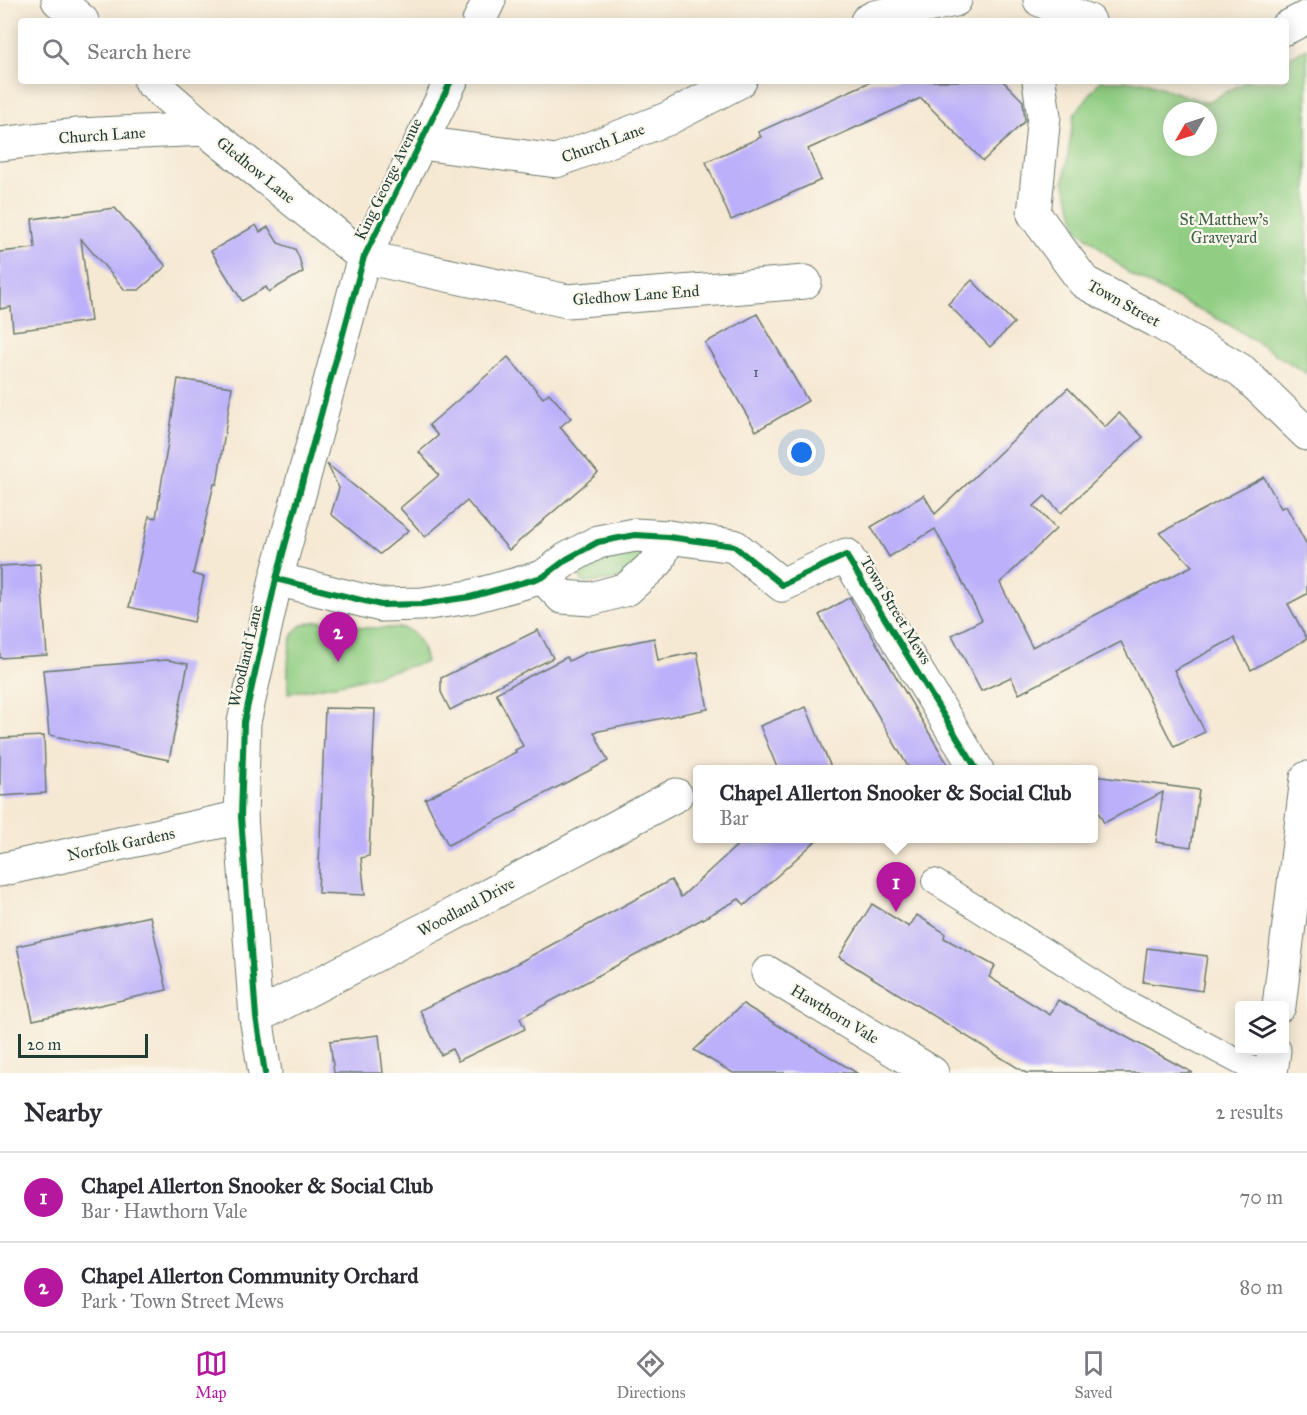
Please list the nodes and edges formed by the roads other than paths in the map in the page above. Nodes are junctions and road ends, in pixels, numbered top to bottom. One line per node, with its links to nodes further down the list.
1 (58, 0): 7 (street)
2 (489, 0): 8 (street)
3 (956, 0): 9 (street)
4 (1028, 0): 10 (street)
5 (1040, 0): 11 (street)
6 (1307, 17): 12 (street)
7 (79, 18)
8 (480, 18)
9 (873, 18)
10 (1031, 18)
11 (1082, 18)
12 (1289, 26)
13 (153, 84): 17 (street, Gledhow Lane)
14 (450, 84): 18 (street, King George Avenue)
15 (734, 84): 18 (street, Church Lane)
16 (1039, 84): 22 (street, Town Street)
17 (205, 129): 19 (street, Church Lane); 20 (street, Gledhow Lane)
18 (421, 143): 20 (street, King George Avenue)
19 (0, 144)
20 (364, 256): 21 (street, Gledhow Lane End); 25 (street, Woodland Lane)
21 (805, 282)
22 (1307, 434)
23 (668, 537): 24 (street, Town Street Mews); 24 (street); 26 (street, Town Street Mews)
24 (543, 577): 25 (street, Town Street Mews)
25 (276, 579): 29 (street, Woodland Lane)
26 (974, 765)
27 (1307, 778): 33 (street)
28 (676, 795): 34 (street, Woodland Drive)
29 (241, 818): 30 (street, Norfolk Gardens); 34 (street, Woodland Lane)
30 (0, 870)
31 (934, 881): 38 (lane)
32 (768, 973): 37 (street, Hawthorn Vale)
33 (1279, 1001)
34 (255, 1017): 36 (street, Woodland Lane)
35 (1273, 1055): 39 (street)
36 (265, 1073)
37 (932, 1073)
38 (1260, 1073)
39 (1271, 1073)

